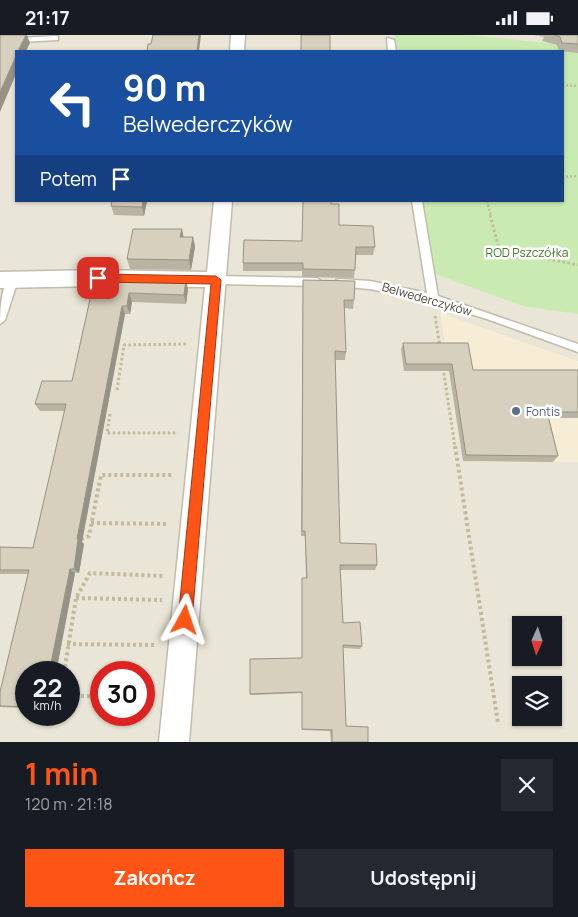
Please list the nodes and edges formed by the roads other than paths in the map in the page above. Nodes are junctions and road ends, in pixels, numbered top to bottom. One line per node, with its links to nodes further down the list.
1 (238, 35): 5 (street)
2 (55, 38): 4 (lane)
3 (390, 40): 6 (lane)
4 (0, 41)
5 (237, 50)
6 (392, 50)
7 (223, 202): 10 (street)
8 (417, 202): 11 (lane)
9 (6, 280): 10 (street, Belwederczyków); 12 (lane)
10 (216, 280): 11 (lane, Belwederczyków); 14 (street)
11 (433, 298): 13 (lane, Belwederczyków)
12 (0, 320)
13 (578, 348)
14 (174, 742)

